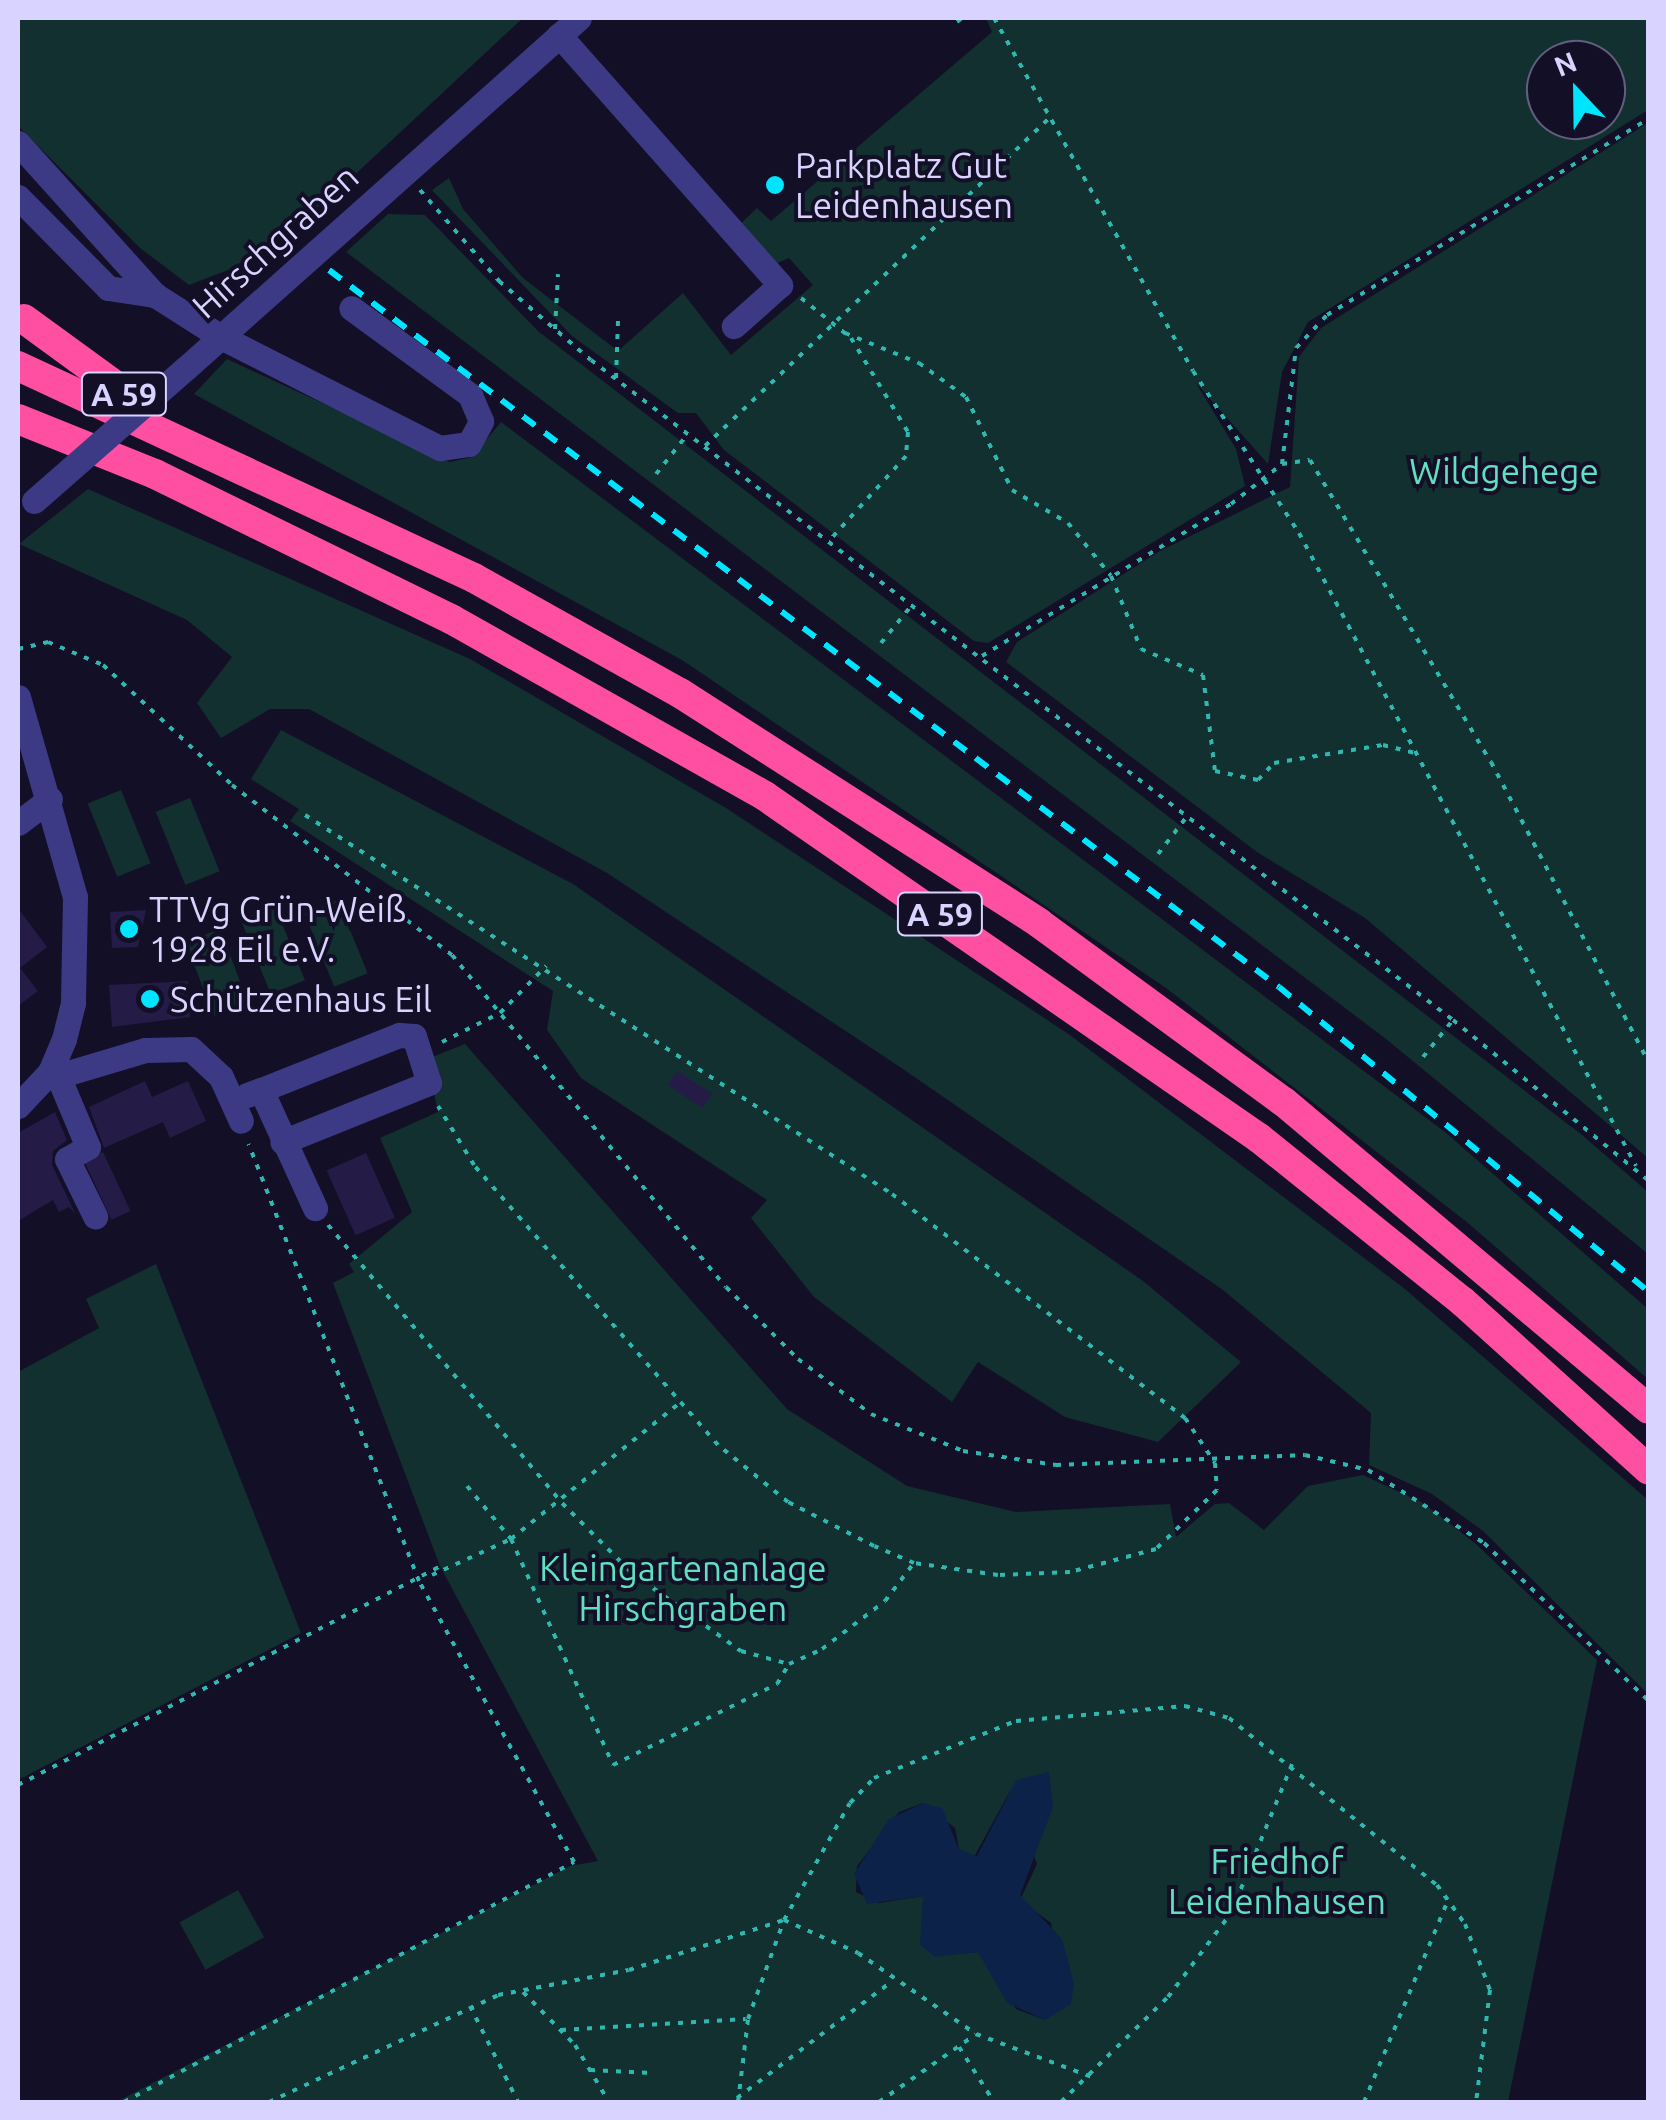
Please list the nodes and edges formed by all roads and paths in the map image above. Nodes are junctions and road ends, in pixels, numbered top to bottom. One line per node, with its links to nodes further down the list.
1 (579, 18): 5 (street, Hirschgraben)
2 (962, 18): 4 (path)
3 (994, 18): 6 (path)
4 (956, 22)
5 (559, 36): 12 (street); 21 (street, Hirschgraben)
6 (1051, 117): 17 (path); 30 (path)
7 (1648, 119): 28 (path)
8 (18, 143): 13 (street)
9 (426, 197): 19 (path)
10 (18, 198): 13 (street)
11 (558, 274): 19 (path)
12 (780, 286): 17 (path); 18 (street)
13 (155, 295): 21 (street)
14 (351, 308): 21 (street)
15 (20, 314): 27 (highway, A 59)
16 (618, 320): 23 (path)
17 (833, 322): 20 (path); 26 (path)
18 (734, 326)
19 (555, 329): 23 (path)
20 (845, 333): 32 (path); 33 (path)
21 (220, 337): 31 (street, Hirschgraben, bridge)
22 (18, 366): 27 (highway, A 59)
23 (616, 378): 25 (path)
24 (18, 419): 64 (highway, A 59)
25 (688, 433): 26 (path); 29 (path)
26 (705, 446): 32 (path)
27 (230, 461): 62 (highway, A 59)
28 (1282, 464): 30 (path); 50 (path)
29 (656, 474)
30 (1263, 480): 33 (path); 39 (path)
31 (26, 508)
32 (830, 541): 34 (path)
33 (1111, 576): 37 (path); 39 (path)
34 (912, 605): 35 (path); 37 (path)
35 (882, 644)
36 (18, 650): 46 (path)
37 (980, 658): 42 (path)
38 (18, 697): 40 (street)
39 (1416, 754): 57 (path)
40 (50, 799): 43 (street); 51 (street)
41 (306, 815): 45 (path)
42 (1188, 815): 44 (path); 47 (path)
43 (18, 823)
44 (1158, 854)
45 (546, 966): 46 (path); 63 (path)
46 (500, 1013): 48 (path); 63 (path)
47 (1453, 1020): 49 (path); 57 (path)
48 (420, 1052): 52 (street); 53 (street)
49 (1423, 1057)
50 (1648, 1061)
51 (54, 1074): 54 (street); 55 (street); 60 (street)
52 (429, 1082): 56 (street); 61 (path)
53 (261, 1090): 55 (street); 56 (street)
54 (18, 1106)
55 (237, 1110): 70 (path)
56 (282, 1142): 59 (street)
57 (1638, 1171): 58 (path)
58 (1648, 1180)
59 (314, 1208): 66 (path)
60 (95, 1216)
61 (681, 1402): 66 (path); 68 (path)
62 (1648, 1409)
63 (1215, 1464): 68 (path); 72 (path)
64 (1648, 1469)
65 (467, 1486): 67 (path)
66 (562, 1503): 67 (path); 71 (path)
67 (511, 1539): 70 (path); 71 (path)
68 (914, 1563): 71 (path)
69 (440, 1566): 70 (path)
70 (419, 1581): 74 (path); 88 (path)
71 (789, 1664)
72 (1648, 1700)
73 (1292, 1764): 75 (path); 76 (path); 86 (path)
74 (18, 1785)
75 (1448, 1900): 95 (path); 96 (path)
76 (784, 1920): 77 (path); 78 (path); 80 (path)
77 (891, 1982): 82 (path); 87 (path)
78 (524, 1992): 79 (path); 81 (path)
79 (470, 2006): 89 (path); 90 (path)
80 (748, 2018): 81 (path); 87 (path)
81 (562, 2030): 84 (path)
82 (976, 2034): 83 (path); 86 (path)
83 (959, 2047): 92 (path); 93 (path)
84 (590, 2070): 85 (path); 91 (path)
85 (652, 2073)
86 (1092, 2076): 94 (path)
87 (738, 2100)
88 (124, 2102)
89 (269, 2102)
90 (518, 2102)
91 (609, 2102)
92 (879, 2102)
93 (994, 2102)
94 (1061, 2102)
95 (1364, 2102)
96 (1476, 2102)

